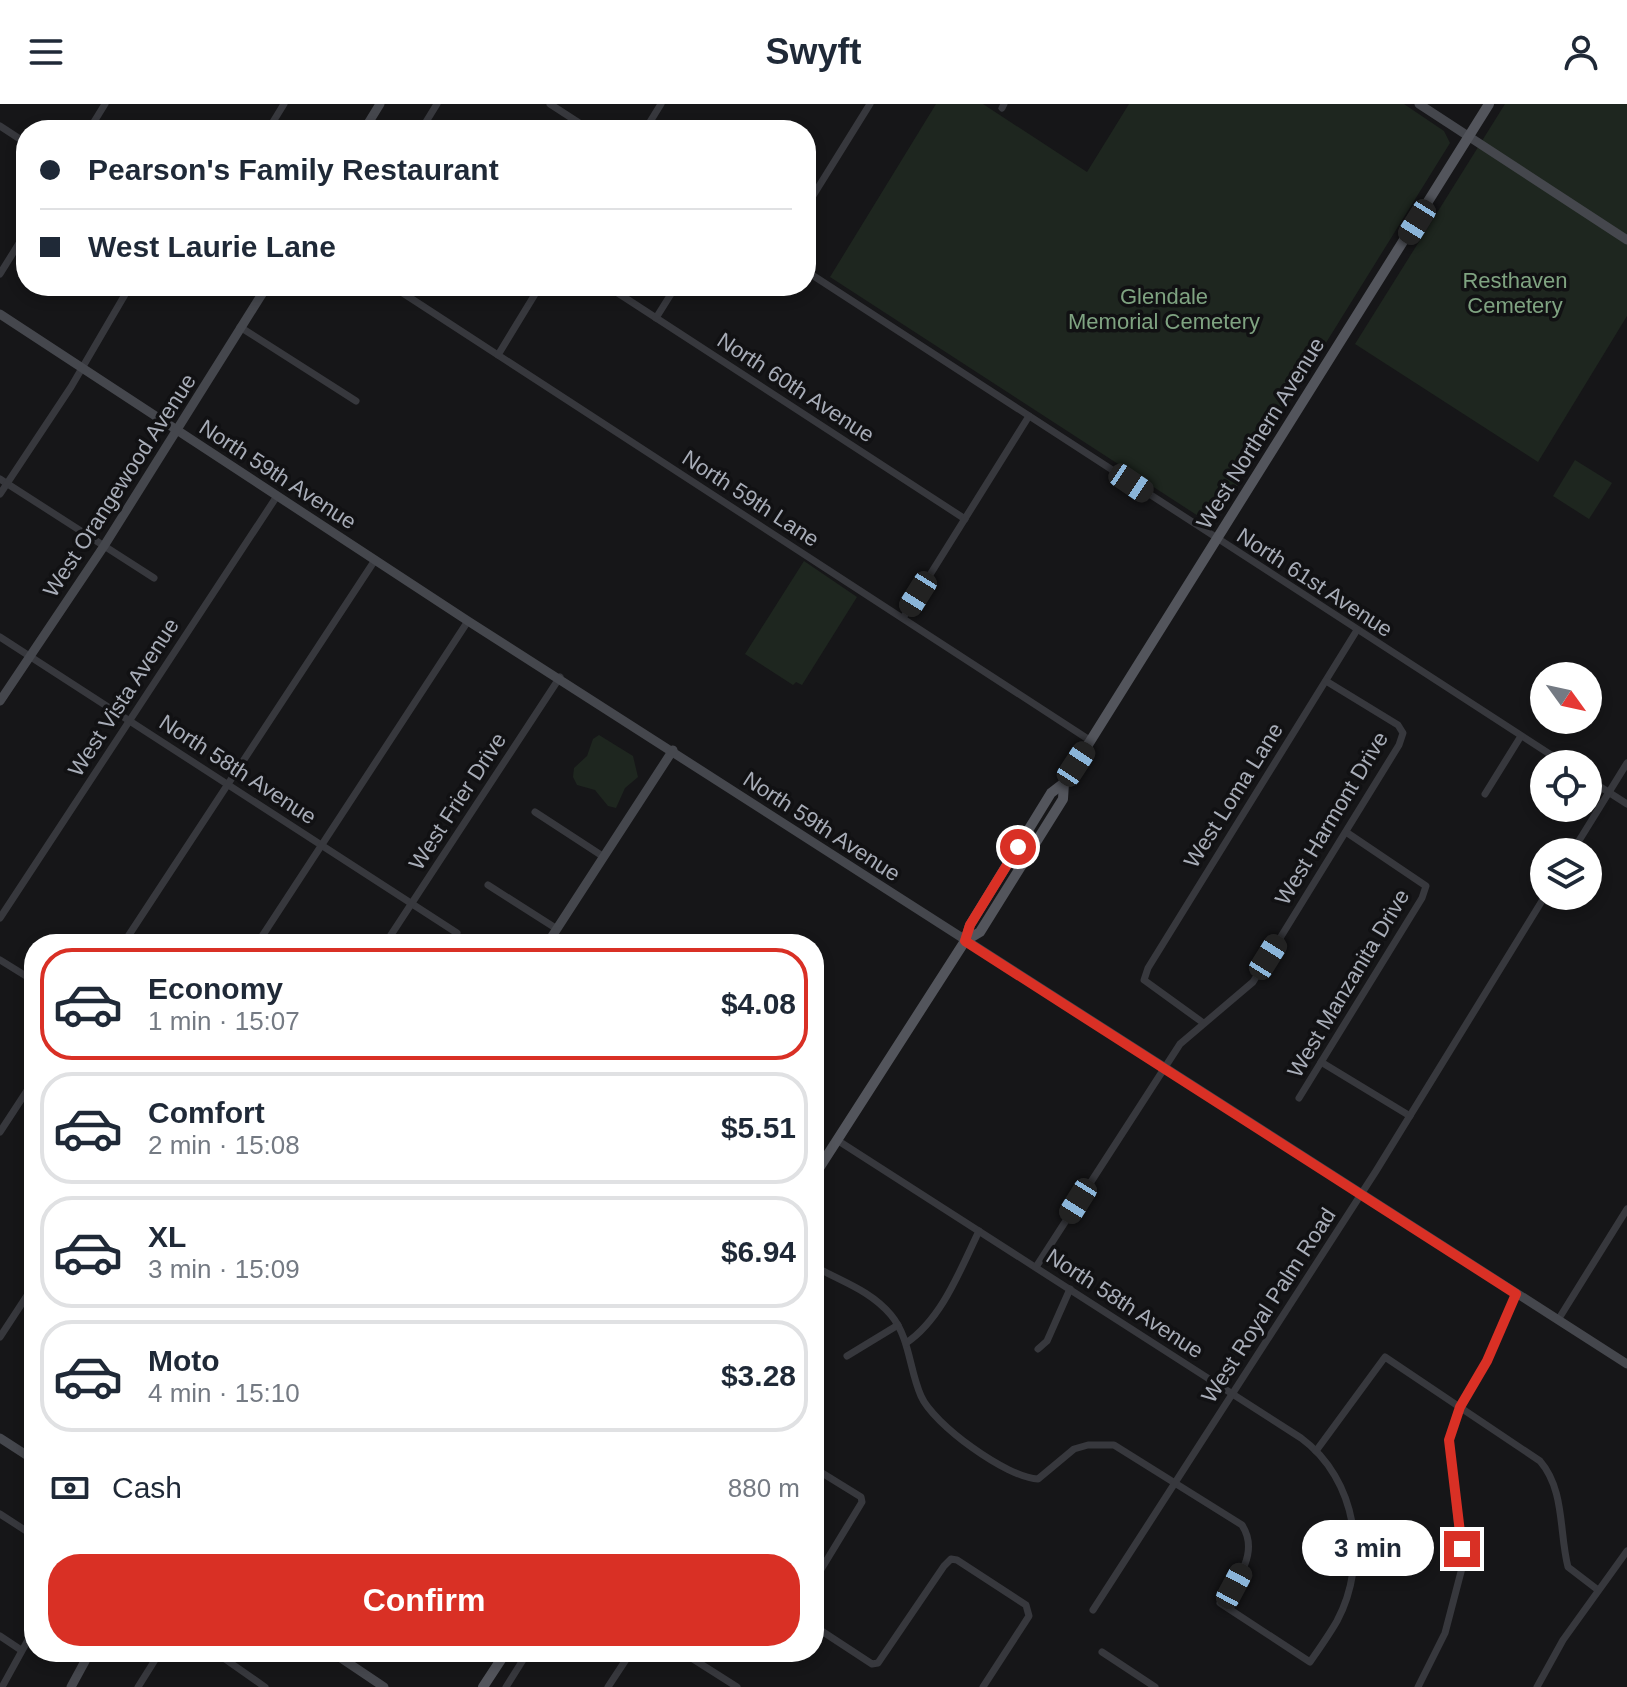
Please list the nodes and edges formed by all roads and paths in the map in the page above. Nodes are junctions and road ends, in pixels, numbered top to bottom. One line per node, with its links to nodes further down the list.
1 (550, 104): 5 (street)
2 (870, 104): 7 (street)
3 (1419, 104): 6 (main road)
4 (1489, 104): 6 (main road, West Northern Avenue)
5 (575, 120)
6 (1469, 137): 8 (main road); 30 (main road, West Northern Avenue)
7 (816, 191)
8 (1627, 240)
9 (16, 248): 10 (street)
10 (0, 274)
11 (816, 278): 24 (street, North 61st Avenue)
12 (124, 296): 22 (street)
13 (257, 296): 20 (main road, West Orangewood Avenue)
14 (407, 296): 21 (street, North 59th Lane)
15 (534, 296): 21 (street)
16 (622, 296): 19 (street, North 60th Avenue)
17 (670, 296): 19 (street)
18 (0, 314): 22 (main road, North 59th Avenue)
19 (656, 318): 29 (street, North 60th Avenue)
20 (240, 327): 23 (street); 25 (main road, West Orangewood Avenue)
21 (498, 355): 34 (street, North 59th Lane)
22 (81, 367): 25 (main road, North 59th Avenue); 26 (street)
23 (356, 401)
24 (1029, 416): 29 (street); 30 (street, North 61st Avenue)
25 (177, 430): 28 (main road, North 59th Avenue); 31 (main road, West Orangewood Avenue)
26 (4, 481): 27 (street); 31 (street)
27 (0, 494)
28 (277, 496): 32 (main road, North 59th Avenue); 42 (street, West Vista Avenue)
29 (965, 519): 34 (street)
30 (1217, 539): 36 (street, North 61st Avenue); 44 (main road, West Northern Avenue)
31 (104, 546): 33 (street); 38 (main road, West Orangewood Avenue)
32 (375, 560): 35 (main road, North 59th Avenue); 48 (street)
33 (154, 578)
34 (903, 618): 44 (street, North 59th Lane)
35 (468, 621): 39 (main road, North 59th Avenue); 56 (street)
36 (1357, 630): 40 (street, West Loma Lane); 43 (street, North 61st Avenue)
37 (0, 637): 38 (street, North 58th Avenue)
38 (29, 656): 41 (main road, West Orangewood Avenue); 42 (street, North 58th Avenue)
39 (560, 677): 45 (main road, North 59th Avenue); 59 (street, West Frier Drive)
40 (1326, 681): 54 (street, West Harmont Drive); 71 (street, West Loma Lane)
41 (0, 701)
42 (129, 720): 48 (street, North 58th Avenue); 61 (street, West Vista Avenue)
43 (1521, 736): 46 (street, North 61st Avenue); 51 (street)
44 (1091, 741): 68 (main road, West Northern Avenue)
45 (673, 750): 57 (main road); 68 (main road, North 59th Avenue)
46 (1543, 750)
47 (1627, 763): 50 (street)
48 (228, 784): 56 (street, North 58th Avenue); 64 (street)
49 (1602, 788): 50 (street)
50 (1609, 792): 52 (street); 55 (street)
51 (1485, 794)
52 (1627, 804)
53 (535, 812): 57 (street)
54 (1346, 832): 71 (street, West Harmont Drive); 72 (street, West Manzanita Drive)
55 (1581, 838)
56 (322, 845): 59 (street, North 58th Avenue); 65 (street)
57 (604, 857): 62 (main road)
58 (488, 885): 62 (street)
59 (411, 903): 63 (street, North 58th Avenue); 66 (street, West Frier Drive)
60 (1536, 910): 76 (street, West Royal Palm Road)
61 (0, 918)
62 (557, 929): 67 (main road)
63 (457, 933)
64 (130, 934)
65 (264, 934)
66 (391, 934)
67 (554, 934)
68 (965, 941): 73 (main road, North 59th Avenue); 78 (main road, West Northern Avenue)
69 (0, 960): 70 (street)
70 (24, 975)
71 (1202, 1022): 73 (street, West Harmont Drive)
72 (1321, 1062): 75 (street, West Manzanita Drive); 76 (street)
73 (1164, 1068): 80 (main road, North 59th Avenue); 83 (street, West Harmont Drive)
74 (24, 1095): 77 (street)
75 (1299, 1098)
76 (1410, 1116): 80 (street, West Royal Palm Road)
77 (0, 1132)
78 (837, 1140): 79 (main road, West Northern Avenue); 82 (street, North 58th Avenue)
79 (824, 1160)
80 (1361, 1194): 86 (main road, North 59th Avenue); 95 (street, West Royal Palm Road)
81 (1627, 1209): 88 (street)
82 (979, 1231): 83 (street, North 58th Avenue); 91 (street)
83 (1036, 1267): 85 (street, North 58th Avenue)
84 (824, 1271): 89 (street)
85 (1070, 1289): 92 (street); 95 (street, North 58th Avenue)
86 (1516, 1294): 88 (main road, North 59th Avenue); 96 (street)
87 (24, 1300): 90 (street)
88 (1558, 1320): 94 (main road, North 59th Avenue)
89 (898, 1325): 91 (street); 93 (street)
90 (0, 1337)
91 (906, 1343): 101 (street)
92 (1038, 1349)
93 (847, 1356)
94 (1627, 1364)
95 (1232, 1394): 98 (street, North 58th Avenue); 101 (street, West Royal Palm Road)
96 (1460, 1407): 98 (street); 106 (street); 132 (street)
97 (0, 1438): 99 (main road)
98 (1316, 1451): 101 (street, North 58th Avenue)
99 (24, 1454)
100 (824, 1474): 105 (street)
101 (1175, 1482): 107 (street, West Royal Palm Road)
102 (0, 1514): 103 (street)
103 (24, 1530)
104 (1627, 1551): 106 (street)
105 (824, 1565)
106 (1598, 1590): 133 (street)
107 (1093, 1610)
108 (824, 1633): 130 (street)
109 (0, 1636): 111 (street)
110 (24, 1645): 111 (street)
111 (21, 1650): 122 (street)
112 (1102, 1652): 131 (street)
113 (85, 1662): 123 (main road)
114 (154, 1662): 124 (street)
115 (230, 1662): 121 (street)
116 (347, 1662): 125 (main road)
117 (499, 1662): 126 (main road)
118 (522, 1662): 127 (street)
119 (624, 1662): 128 (street)
120 (698, 1662): 129 (street)
121 (266, 1686)
122 (2, 1687)
123 (71, 1687)
124 (138, 1687)
125 (384, 1687)
126 (483, 1687)
127 (506, 1687)
128 (608, 1687)
129 (737, 1687)
130 (983, 1687)
131 (1155, 1687)
132 (1418, 1687)
133 (1537, 1687)

